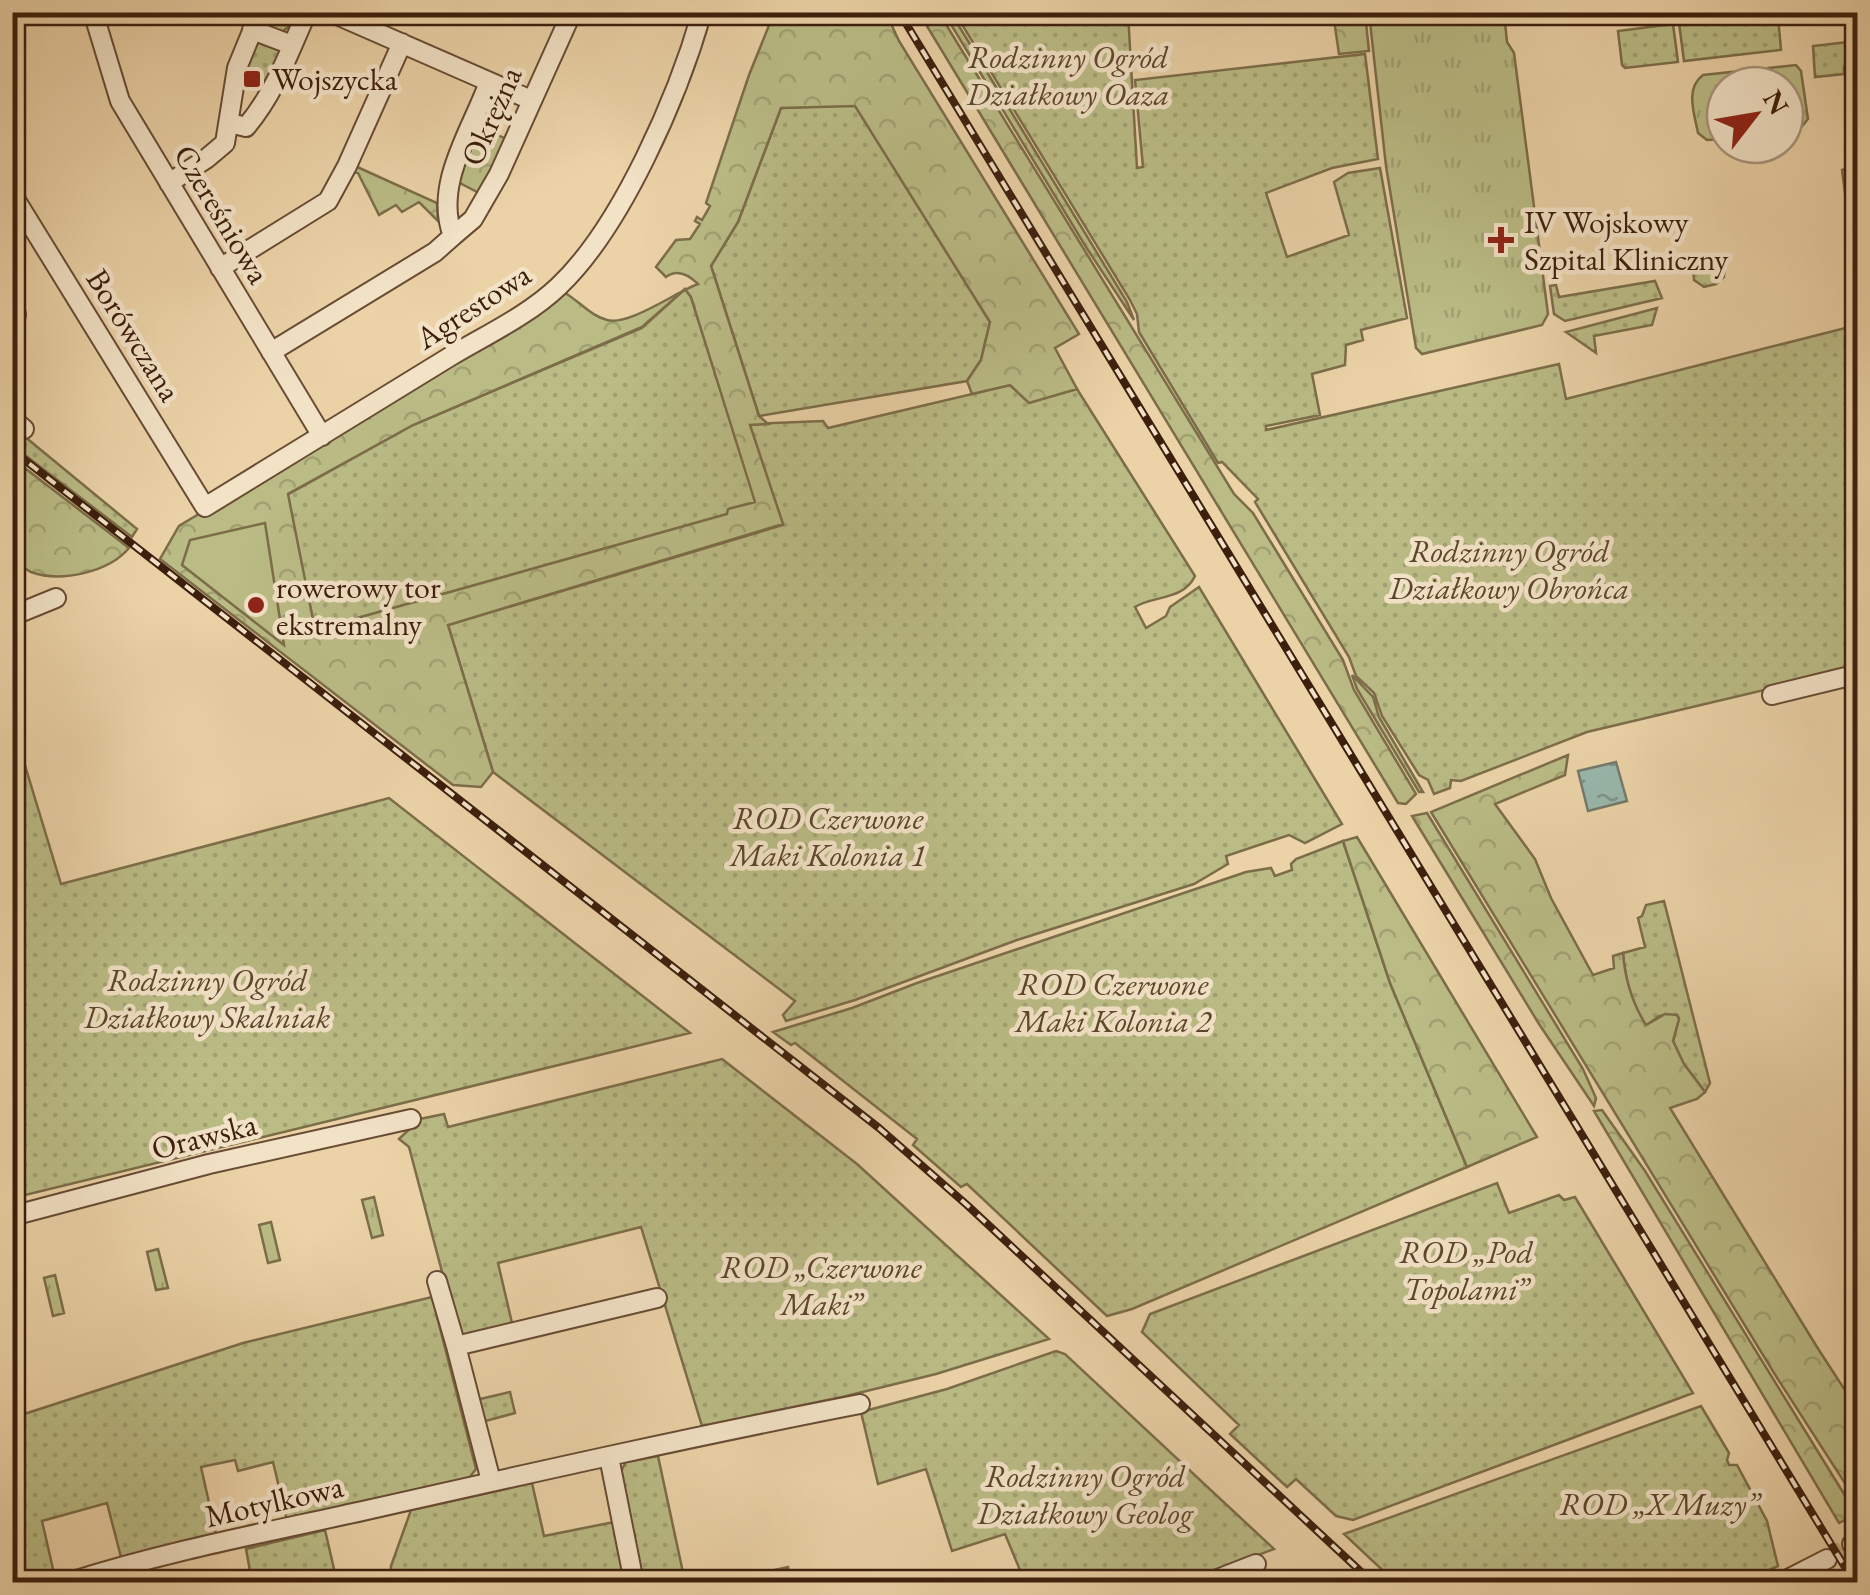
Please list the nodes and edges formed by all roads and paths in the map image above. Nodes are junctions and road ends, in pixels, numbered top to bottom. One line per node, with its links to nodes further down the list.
1 (93, 12): 12 (street, Czereśniowa)
2 (307, 12): 8 (street)
3 (330, 12): 7 (street)
4 (572, 12): 10 (street, Okrężna)
5 (702, 12): 17 (street, Agrestowa)
6 (256, 21): 8 (street); 11 (street)
7 (402, 43): 9 (street); 15 (street)
8 (292, 45): 11 (street)
9 (490, 82): 10 (street); 14 (street, Okrężna)
10 (530, 100): 14 (street, Okrężna)
11 (230, 122): 12 (street)
12 (169, 183): 15 (street, Czereśniowa)
13 (12, 194): 18 (street, Borówczana)
14 (453, 236): 16 (street, Okrężna)
15 (220, 268): 16 (street, Czereśniowa)
16 (271, 352): 17 (street, Czereśniowa)
17 (322, 436): 18 (street, Agrestowa)
18 (205, 507)
19 (56, 598): 20 (street)
20 (12, 616)
21 (1858, 674): 22 (street)
22 (1772, 695)
23 (410, 1119): 24 (street, Orawska)
24 (12, 1216)
25 (437, 1281): 27 (street)
26 (657, 1298): 27 (street)
27 (456, 1346): 30 (street)
28 (860, 1404): 29 (street, Motylkowa)
29 (609, 1457): 30 (street, Motylkowa); 35 (street)
30 (491, 1481): 34 (street, Motylkowa)
31 (1827, 1558): 33 (street)
32 (1249, 1572): 36 (street)
33 (1792, 1579)
34 (70, 1582)
35 (634, 1582)
36 (1210, 1582)

